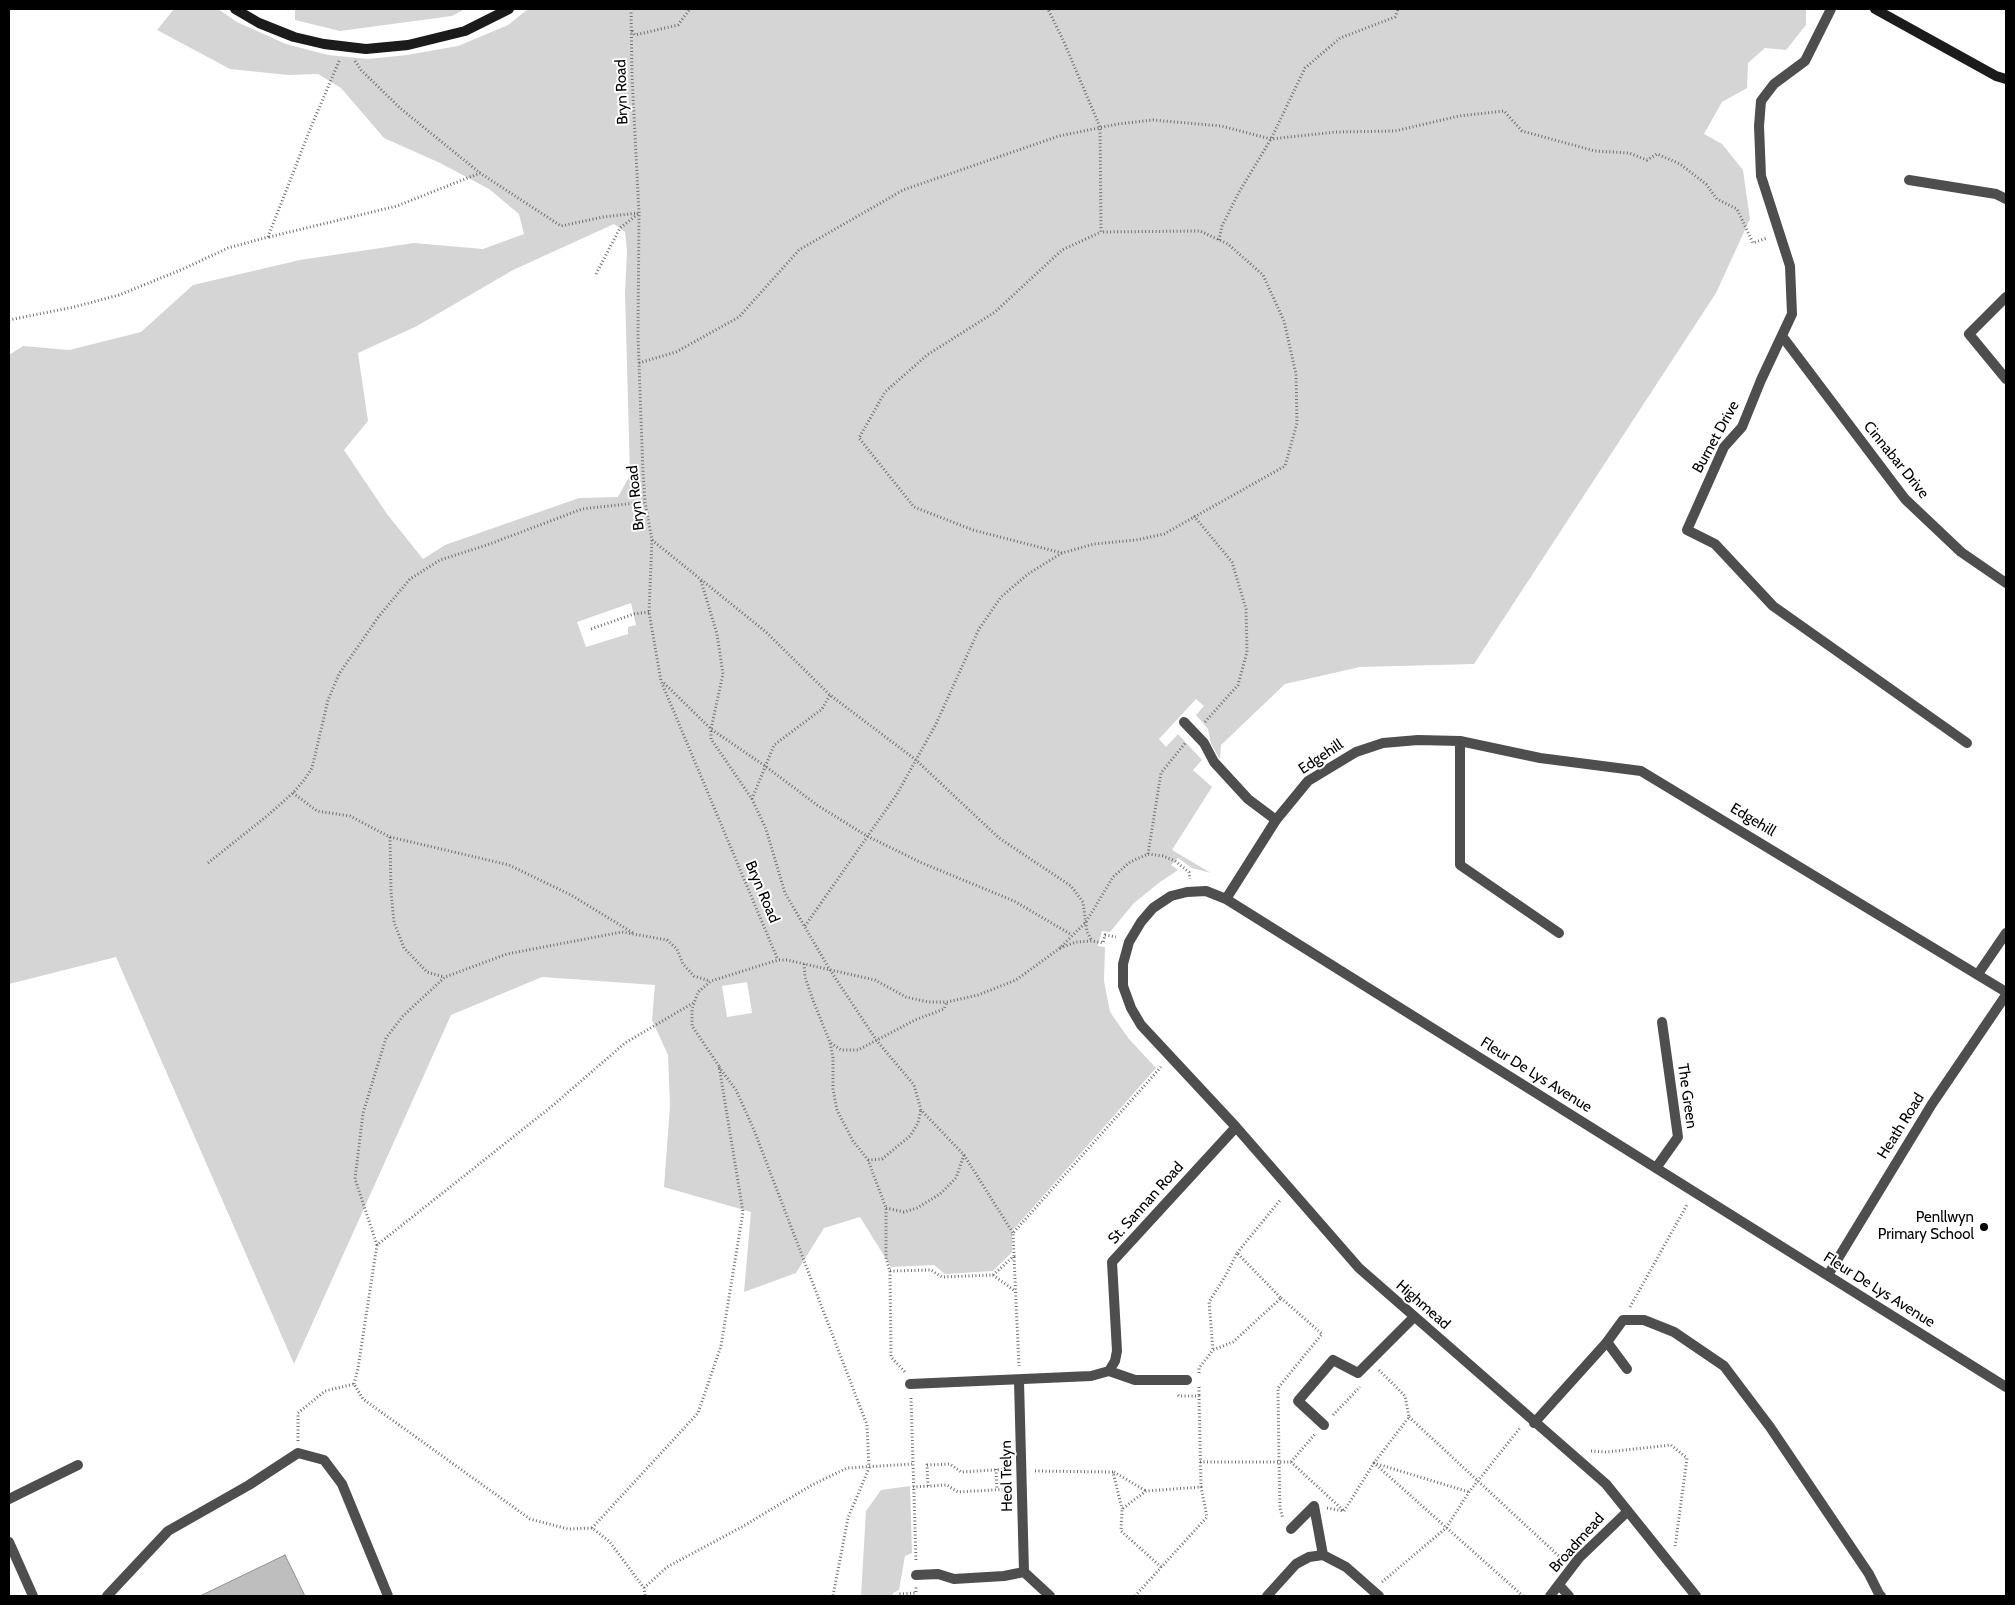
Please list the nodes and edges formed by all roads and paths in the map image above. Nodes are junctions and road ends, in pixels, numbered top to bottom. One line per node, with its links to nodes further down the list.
1 (235, 9): 10 (main road)
2 (509, 9): 10 (main road)
3 (631, 9): 9 (path, Bryn Road)
4 (690, 9): 9 (path)
5 (1048, 9): 12 (path)
6 (1398, 9): 13 (path)
7 (1831, 9): 25 (street, Burnet Drive)
8 (1875, 9): 11 (main road)
9 (632, 31): 17 (path, Bryn Road)
10 (345, 46): 14 (path); 19 (path)
11 (2006, 80)
12 (1100, 127): 13 (path); 18 (path); 26 (path)
13 (1271, 138): 20 (path); 21 (path)
14 (480, 173): 17 (path); 19 (path)
15 (1909, 180): 16 (street)
16 (2006, 199)
17 (639, 213): 22 (path); 26 (path, Bryn Road)
18 (1101, 232): 20 (path); 31 (path)
19 (268, 237): 24 (path)
20 (1219, 240): 29 (path)
21 (1753, 243)
22 (596, 274)
23 (2006, 297): 27 (street)
24 (9, 320)
25 (1782, 336): 33 (street, Cinnabar Drive); 42 (street, Burnet Drive)
26 (639, 364): 28 (path, Bryn Road)
27 (2006, 379)
28 (645, 502): 30 (path, Bryn Road); 45 (path)
29 (1194, 516): 31 (path); 40 (path)
30 (652, 540): 32 (path); 34 (path, Bryn Road)
31 (1062, 553): 43 (path)
32 (701, 581): 37 (path); 39 (path)
33 (2006, 583)
34 (649, 612): 35 (path); 36 (path, Bryn Road)
35 (591, 628)
36 (661, 681): 39 (path); 63 (path, Bryn Road)
37 (830, 695): 43 (path); 44 (path)
38 (1184, 722): 40 (street)
39 (711, 729): 44 (path); 46 (path)
40 (1195, 733): 47 (street); 50 (path)
41 (1460, 741): 47 (street, Edgehill); 56 (street); 66 (street, Edgehill)
42 (1967, 744)
43 (916, 760): 48 (path); 54 (path)
44 (765, 766): 46 (path); 48 (path)
45 (293, 793): 49 (path); 51 (path)
46 (752, 799): 55 (path)
47 (1276, 820): 53 (street, Edgehill)
48 (867, 836): 55 (path); 59 (path)
49 (390, 837): 58 (path); 67 (path)
50 (1148, 854): 52 (path); 54 (path)
51 (208, 863)
52 (1192, 892): 53 (street, Fleur De Lys Avenue); 74 (street, Fleur De Lys Avenue)
53 (1226, 899): 83 (street, Fleur De Lys Avenue)
54 (1086, 922): 59 (path); 61 (path)
55 (805, 926): 65 (path)
56 (1559, 933)
57 (2006, 933): 66 (street)
58 (636, 935): 67 (path); 68 (path)
59 (1072, 935): 62 (path)
60 (1116, 938): 61 (path)
61 (1092, 941): 62 (path)
62 (1060, 948): 71 (path)
63 (778, 960): 64 (path); 68 (path)
64 (804, 964): 65 (path); 76 (path)
65 (830, 970): 71 (path); 75 (path)
66 (1978, 974): 69 (street, Edgehill)
67 (445, 977): 88 (path)
68 (711, 981): 72 (path)
69 (2006, 992)
70 (2006, 996): 93 (street, Heath Road)
71 (947, 1002): 75 (path)
72 (693, 1003): 77 (path); 88 (path)
73 (1662, 1022): 83 (street, The Green)
74 (1141, 1025): 80 (street, Highmead)
75 (877, 1041): 76 (path); 79 (path)
76 (830, 1042): 82 (path)
77 (719, 1066): 123 (path); 138 (path)
78 (1162, 1066): 87 (path)
79 (922, 1110): 81 (path); 82 (path)
80 (1236, 1128): 84 (street, Highmead); 102 (street, St. Sannan Road)
81 (964, 1155): 86 (path); 87 (path)
82 (868, 1160): 86 (path)
83 (1656, 1168): 85 (street, Fleur De Lys Avenue)
84 (1290, 1188): 89 (path); 96 (street, Highmead)
85 (1695, 1192): 93 (street, Fleur De Lys Avenue); 97 (path)
86 (886, 1208): 91 (path)
87 (1013, 1233): 90 (path)
88 (377, 1245): 108 (path)
89 (1237, 1253): 95 (path); 99 (path)
90 (1014, 1256): 92 (path); 94 (path)
91 (890, 1272): 92 (path); 103 (path)
92 (993, 1275): 94 (path)
93 (1828, 1275): 109 (street, Fleur De Lys Avenue)
94 (1015, 1291): 104 (path)
95 (1281, 1298): 99 (path); 118 (path)
96 (1414, 1317): 113 (street, Highmead); 114 (street)
97 (1622, 1322): 98 (street); 166 (street)
98 (1607, 1342): 101 (street); 113 (street)
99 (1213, 1350): 111 (path)
100 (1377, 1368): 112 (path)
101 (1627, 1369)
102 (1109, 1371): 104 (street); 105 (street)
103 (905, 1373)
104 (1020, 1380): 110 (street); 125 (street, Heol Trelyn)
105 (1166, 1380): 106 (street); 111 (path)
106 (1187, 1380)
107 (1364, 1382): 114 (path)
108 (354, 1384): 116 (path); 138 (path)
109 (2006, 1387)
110 (911, 1390): 121 (path)
111 (1199, 1396): 117 (path)
112 (1409, 1417): 120 (path); 127 (path)
113 (1531, 1420): 115 (street, Highmead); 127 (path)
114 (1324, 1425): 119 (path)
115 (1565, 1449): 137 (street, Highmead); 144 (path)
116 (298, 1453): 154 (street); 155 (street)
117 (1200, 1462): 118 (path); 130 (path)
118 (1279, 1462): 119 (path); 140 (path)
119 (1291, 1462): 120 (path)
120 (1374, 1463): 134 (path); 139 (path)
121 (913, 1464): 123 (path); 129 (path)
122 (78, 1465): 135 (street)
123 (869, 1468): 150 (path); 157 (path)
124 (996, 1469): 125 (path); 128 (path); 131 (path)
125 (1017, 1470): 126 (path); 147 (street, Heol Trelyn)
126 (1113, 1472): 133 (path); 136 (path)
127 (1478, 1482): 134 (path); 146 (path)
128 (928, 1486): 129 (path); 131 (path)
129 (913, 1487): 143 (path)
130 (1201, 1487): 133 (path); 160 (path)
131 (997, 1489): 132 (path)
132 (1012, 1489)
133 (1146, 1492): 136 (path)
134 (1468, 1492): 139 (path)
135 (9, 1499)
136 (1122, 1509): 145 (path)
137 (1628, 1511): 144 (street, Highmead); 146 (street, Broadmead)
138 (592, 1528): 150 (path)
139 (1446, 1528): 152 (path); 162 (path)
140 (1291, 1529): 142 (street)
141 (9, 1542): 153 (street)
142 (1324, 1555): 152 (street); 161 (street)
143 (916, 1556)
144 (1671, 1565): 165 (street, Highmead)
145 (1161, 1567)
146 (1572, 1568): 149 (street, Broadmead)
147 (1024, 1572): 148 (street); 159 (street)
148 (916, 1575)
149 (1559, 1585): 163 (street, Broadmead); 164 (street)
150 (644, 1588): 156 (path)
151 (916, 1593): 158 (path)
152 (1376, 1593)
153 (33, 1596)
154 (107, 1596)
155 (388, 1596)
156 (645, 1596)
157 (833, 1596)
158 (898, 1596)
159 (1050, 1596)
160 (1134, 1596)
161 (1267, 1596)
162 (1524, 1596)
163 (1550, 1596)
164 (1569, 1596)
165 (1696, 1596)
166 (1881, 1596)

